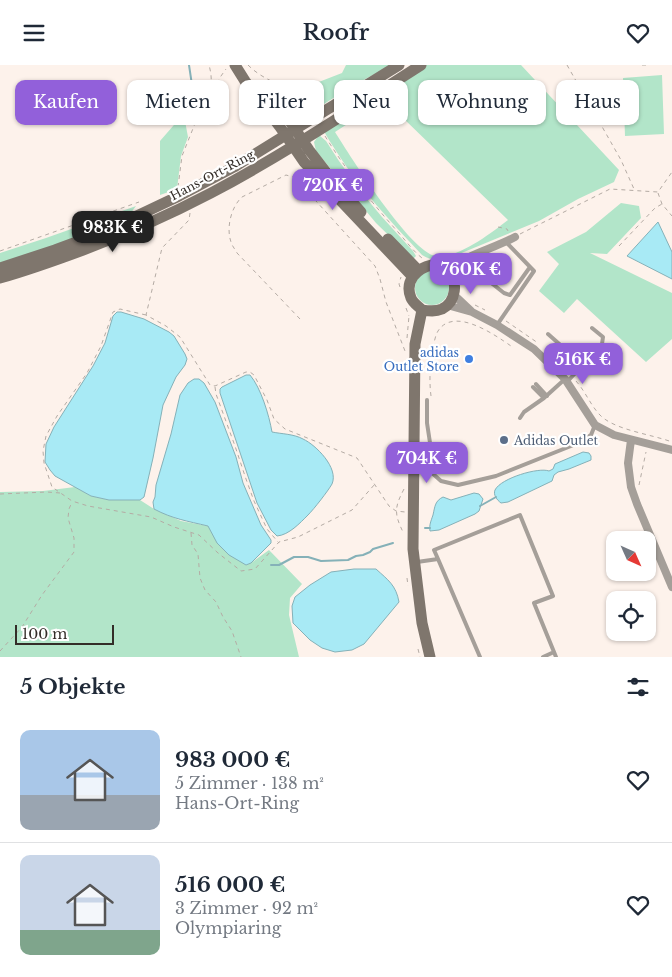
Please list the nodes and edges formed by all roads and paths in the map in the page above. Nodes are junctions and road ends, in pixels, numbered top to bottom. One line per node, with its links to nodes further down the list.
1 (209, 65): 9 (path)
2 (233, 65): 10 (path); 11 (street); 17 (street)
3 (248, 65): 12 (path)
4 (398, 65): 13 (street, Hans-Ort-Ring)
5 (421, 65): 19 (street, Hans-Ort-Ring)
6 (567, 65): 24 (path)
7 (642, 65): 8 (path)
8 (648, 65)
9 (212, 80)
10 (219, 80)
11 (249, 80)
12 (269, 80)
13 (324, 112)
14 (194, 125): 23 (path)
15 (288, 125): 17 (street)
16 (304, 125): 17 (street, Hans-Ort-Ring)
17 (291, 133): 19 (street); 36 (street, Hans-Ort-Ring)
18 (324, 135): 34 (path)
19 (298, 143): 20 (street, Hans-Ort-Ring); 21 (street); 39 (street)
20 (272, 158): 21 (street); 40 (street, Hans-Ort-Ring)
21 (304, 162): 39 (street)
22 (672, 172): 25 (path)
23 (178, 188)
24 (635, 190): 25 (path); 31 (path)
25 (658, 192): 27 (path)
26 (138, 202): 33 (path)
27 (662, 204): 29 (path); 32 (path)
28 (190, 211): 46 (path)
29 (672, 216)
30 (498, 227): 31 (path)
31 (511, 239): 37 (lane); 38 (street)
32 (619, 246)
33 (0, 251)
34 (425, 260)
35 (494, 265): 37 (lane)
36 (0, 267)
37 (530, 267): 48 (lane)
38 (447, 271): 39 (street); 41 (street)
39 (415, 273): 44 (street)
40 (0, 278)
41 (454, 295): 43 (street); 45 (street)
42 (474, 304): 48 (path)
43 (447, 305): 44 (street); 45 (street)
44 (422, 310): 67 (street)
45 (472, 313): 48 (street)
46 (146, 315): 58 (path); 71 (path)
47 (300, 319): 53 (path)
48 (499, 322): 54 (street); 54 (path)
49 (592, 328): 55 (lane)
50 (548, 334): 52 (lane)
51 (512, 345): 60 (path)
52 (566, 350): 54 (lane); 55 (lane)
53 (405, 351)
54 (554, 363): 56 (street)
55 (583, 365): 56 (lane)
56 (568, 379): 59 (lane); 62 (street); 64 (path)
57 (535, 386): 59 (lane)
58 (214, 387): 69 (path); 76 (path)
59 (546, 397): 61 (lane)
60 (429, 399): 68 (lane)
61 (520, 418)
62 (595, 425): 63 (street); 68 (lane)
63 (630, 439): 65 (street); 79 (street)
64 (672, 442)
65 (649, 444): 66 (street); 70 (path)
66 (672, 450)
67 (414, 470): 68 (lane); 74 (street)
68 (432, 473)
69 (375, 484): 74 (path); 76 (path)
70 (638, 489)
71 (61, 493): 72 (path); 73 (path)
72 (0, 494)
73 (72, 501): 75 (path); 80 (path)
74 (413, 511): 78 (street)
75 (191, 532): 76 (path); 82 (path)
76 (279, 542)
77 (438, 559): 78 (lane); 81 (lane); 84 (lane)
78 (415, 562): 83 (street)
79 (672, 587)
80 (0, 651)
81 (555, 655): 85 (lane)
82 (241, 657)
83 (430, 657)
84 (480, 657)
85 (543, 657)

